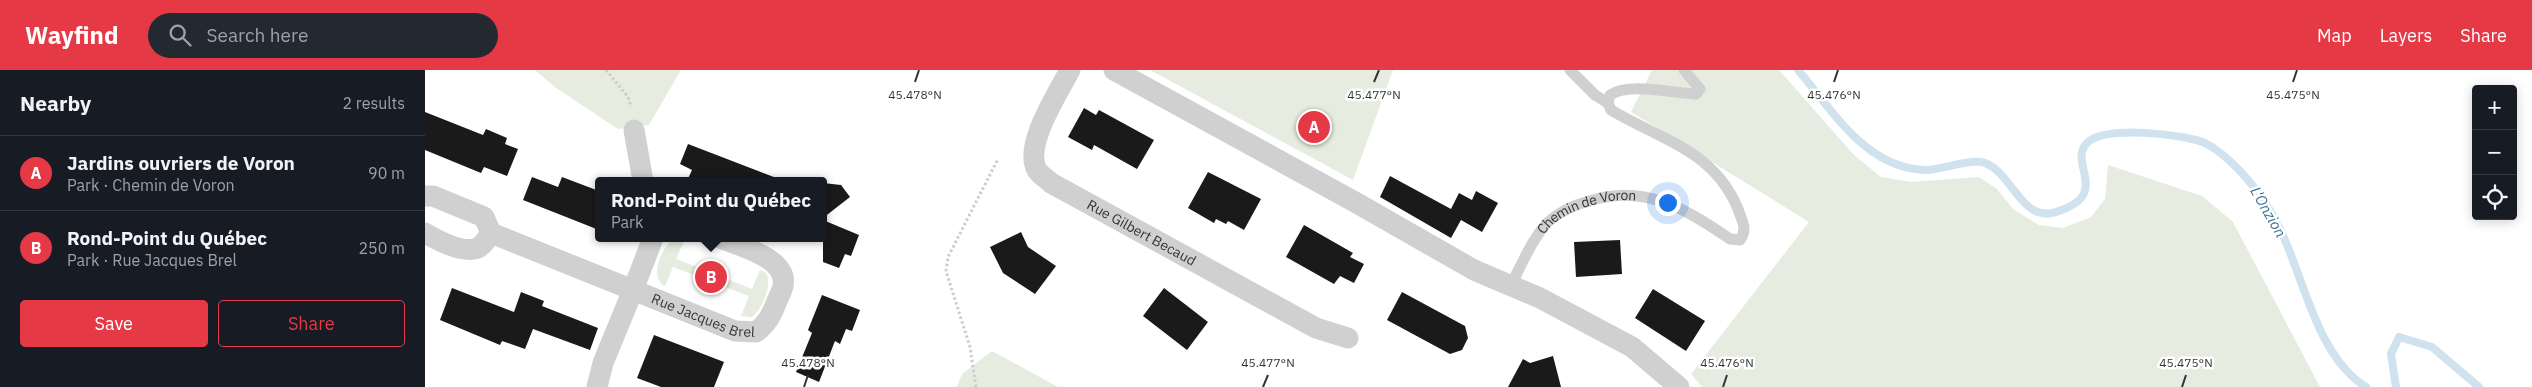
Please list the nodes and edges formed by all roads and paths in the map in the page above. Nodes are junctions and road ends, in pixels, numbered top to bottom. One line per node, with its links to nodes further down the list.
1 (606, 70): 7 (path)
2 (1070, 70): 17 (street, Rue Gilbert Becaud)
3 (1114, 70): 15 (street)
4 (1571, 70): 6 (lane)
5 (1683, 70): 6 (lane)
6 (1608, 103): 15 (lane, Chemin de Voron)
7 (634, 130): 9 (street)
8 (998, 159): 19 (path)
9 (642, 177)
10 (425, 196): 12 (street)
11 (425, 233): 12 (street)
12 (491, 233): 16 (street, Rue Jacques Brel)
13 (651, 242): 16 (street, Rue Jacques Brel)
14 (730, 242): 16 (street, Rue Jacques Brel)
15 (1511, 285): 20 (street)
16 (633, 290): 18 (street, Rue Jacques Brel)
17 (1348, 338)
18 (597, 387)
19 (977, 387)
20 (1679, 387)

